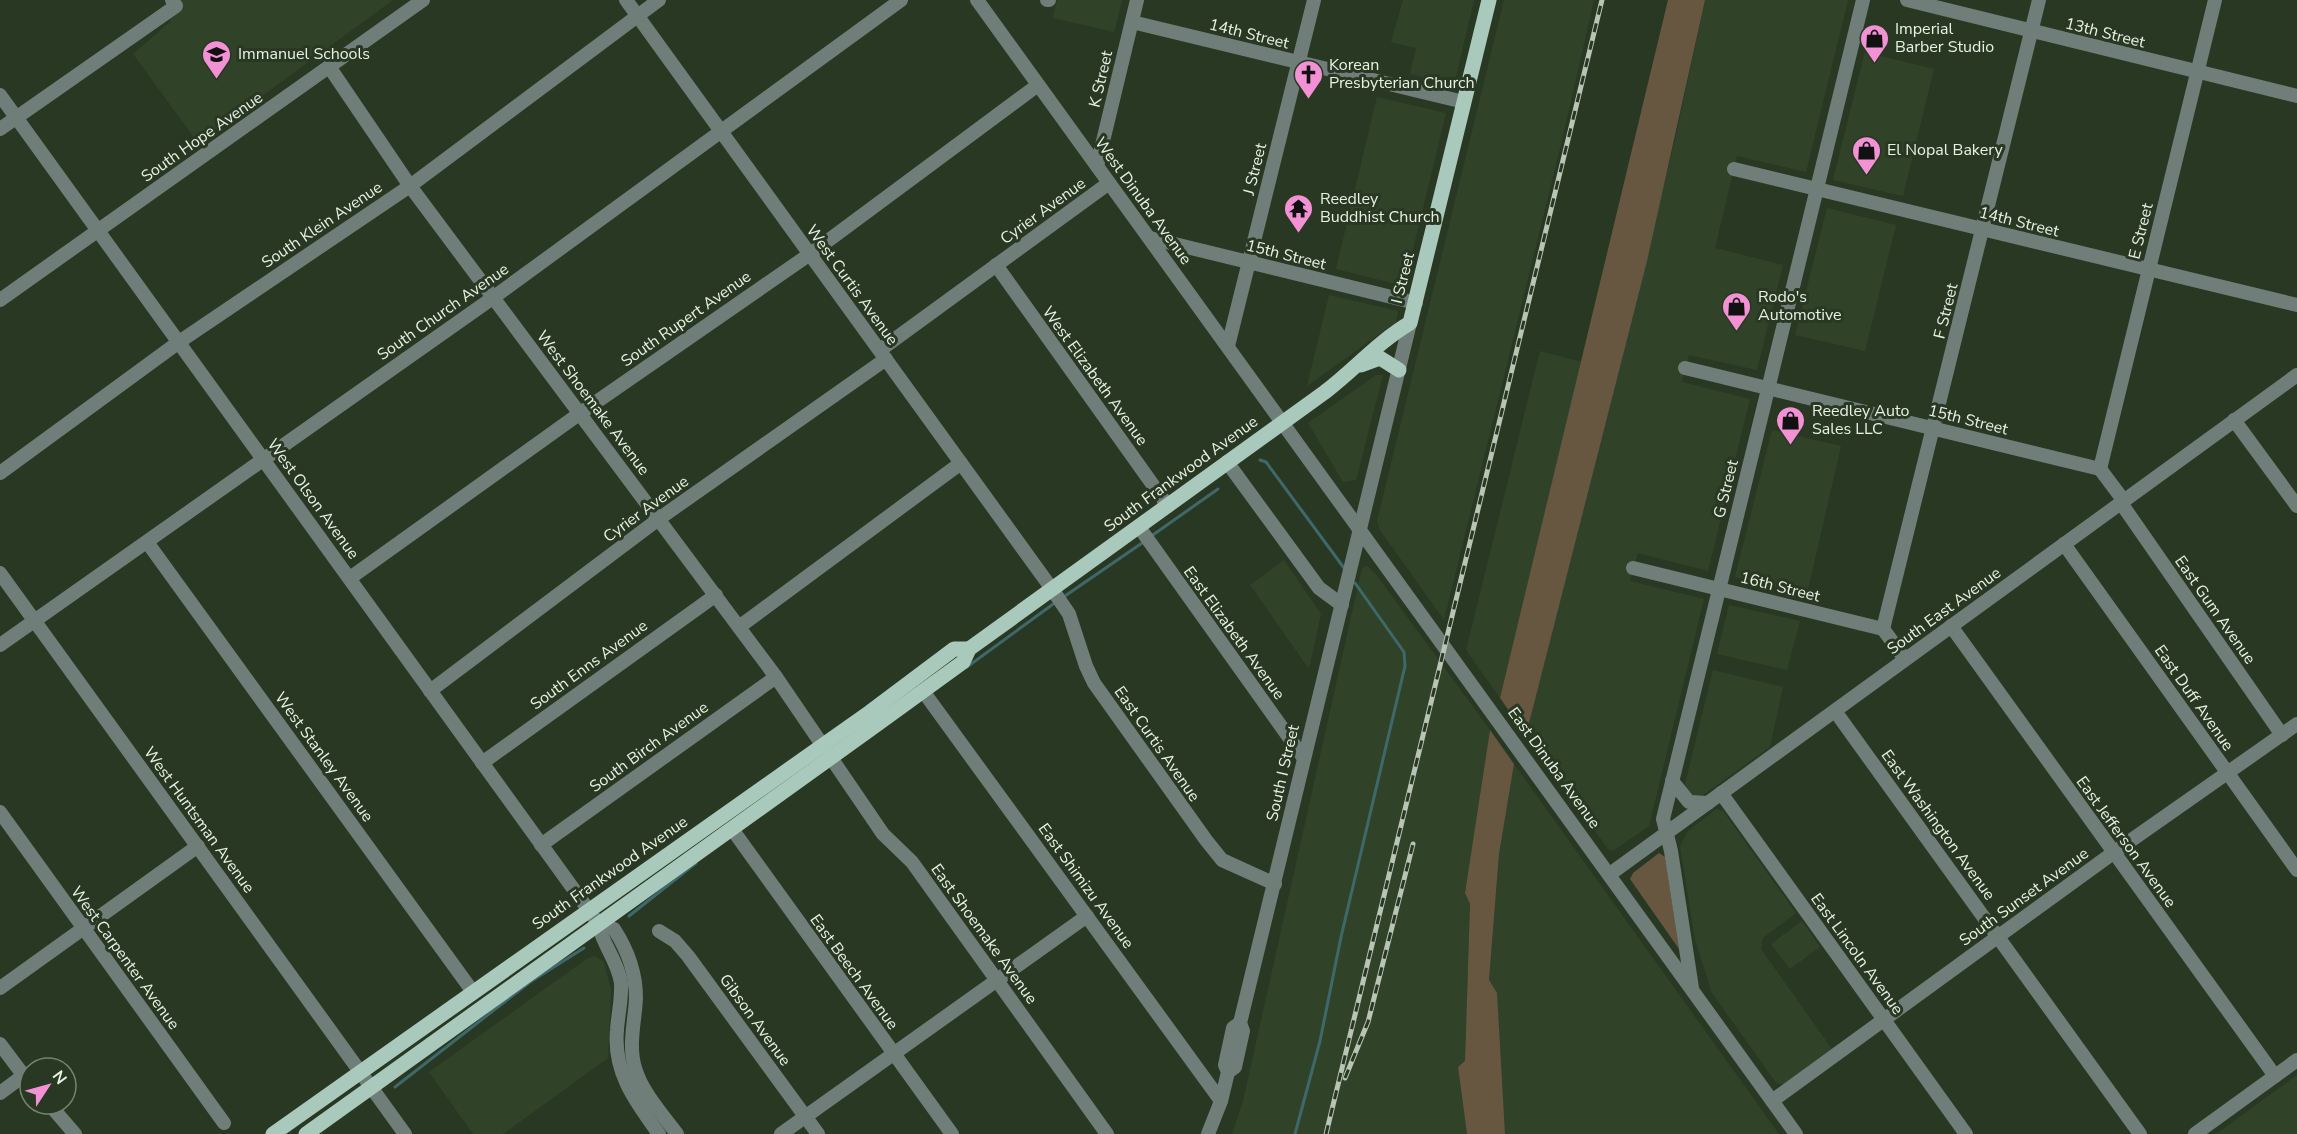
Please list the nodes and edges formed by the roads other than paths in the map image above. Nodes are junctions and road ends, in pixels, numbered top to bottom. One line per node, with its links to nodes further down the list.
1 (423, 0): 18 (street, South Hope Avenue)
2 (626, 0): 14 (street, West Curtis Avenue)
3 (659, 0): 14 (street, South Klein Avenue)
4 (901, 0): 26 (street, South Church Avenue)
5 (977, 0): 20 (street, West Dinuba Avenue)
6 (1137, 0): 15 (street, K Street)
7 (1314, 0): 17 (street, J Street)
8 (1489, 0): 23 (main road, I Street)
9 (1863, 0): 31 (street, G Street)
10 (1906, 0): 16 (street, 13th Street)
11 (2039, 0): 16 (street, F Street)
12 (2214, 0): 19 (street, E Street)
13 (174, 3): 24 (street)
14 (637, 16): 26 (street, West Curtis Avenue); 30 (street, South Klein Avenue)
15 (1132, 22): 17 (street, 14th Street); 27 (street, K Street)
16 (2032, 32): 19 (street, 13th Street); 33 (street, F Street)
17 (1298, 63): 23 (street, 14th Street); 36 (street, J Street)
18 (330, 68): 30 (street, West Shoemake Avenue); 32 (street, South Hope Avenue)
19 (2197, 72): 22 (street, 13th Street); 38 (street, E Street)
20 (1038, 85): 27 (street, West Dinuba Avenue); 35 (street, South Rupert Avenue)
21 (0, 95): 24 (street, West Olson Avenue)
22 (2297, 96)
23 (1464, 102): 41 (main road, I Street)
24 (16, 117): 25 (street); 32 (street, West Olson Avenue)
25 (0, 129)
26 (721, 131): 35 (street, West Curtis Avenue); 39 (street, South Church Avenue)
27 (1097, 166): 29 (street, West Dinuba Avenue)
28 (1734, 170): 31 (street, 14th Street)
29 (1109, 183): 34 (street, West Dinuba Avenue); 37 (street, Cyrier Avenue)
30 (410, 186): 39 (street, West Shoemake Avenue); 44 (street, South Klein Avenue)
31 (1817, 189): 33 (street, 14th Street); 51 (street, G Street)
32 (97, 230): 40 (street, South Hope Avenue); 44 (street, West Olson Avenue)
33 (1983, 230): 38 (street, 14th Street); 55 (street, F Street)
34 (1150, 238): 36 (street, 15th Street); 45 (street, West Dinuba Avenue)
35 (810, 254): 46 (street, West Curtis Avenue); 52 (street, South Rupert Avenue)
36 (1248, 262): 41 (street, 15th Street); 45 (street, J Street)
37 (996, 265): 46 (street, Cyrier Avenue); 62 (street, West Elizabeth Avenue)
38 (2149, 270): 42 (street, 14th Street); 59 (street, E Street)
39 (494, 297): 52 (street, West Shoemake Avenue); 56 (street, South Church Avenue)
40 (0, 300)
41 (1416, 303): 43 (main road, I Street)
42 (2297, 305)
43 (1410, 323): 47 (main road, South Frankwood Avenue); 49 (street, I Street)
44 (179, 342): 56 (street, West Olson Avenue); 60 (street, South Klein Avenue)
45 (1228, 346): 54 (street, West Dinuba Avenue)
46 (883, 355): 58 (street, West Curtis Avenue); 64 (street, Cyrier Avenue)
47 (1358, 366): 49 (main road); 54 (main road, South Frankwood Avenue)
48 (1685, 368): 51 (street, 15th Street)
49 (1399, 370): 66 (street, I Street)
50 (2297, 375): 53 (street, South East Avenue)
51 (1768, 389): 55 (street, 15th Street); 73 (street, G Street)
52 (579, 414): 64 (street, West Shoemake Avenue); 71 (street, South Rupert Avenue)
53 (2234, 420): 61 (street, South East Avenue); 63 (street)
54 (1283, 423): 57 (main road, South Frankwood Avenue); 66 (street, East Dinuba Avenue)
55 (1935, 429): 59 (street, 15th Street); 79 (street, F Street)
56 (263, 458): 67 (street, South Church Avenue); 71 (street, West Olson Avenue)
57 (1227, 462): 62 (main road, South Frankwood Avenue); 75 (street)
58 (961, 463): 72 (street, West Curtis Avenue); 77 (street)
59 (2100, 469): 61 (street)
60 (0, 473)
61 (2122, 502): 68 (street, South East Avenue); 88 (street, East Gum Avenue)
62 (1168, 506): 65 (main road, South Frankwood Avenue)
63 (2297, 506)
64 (660, 518): 74 (street, West Shoemake Avenue); 84 (street, Cyrier Avenue)
65 (1139, 527): 72 (main road, South Frankwood Avenue); 90 (street, East Elizabeth Avenue)
66 (1360, 530): 75 (street, South I Street); 103 (street, East Dinuba Avenue)
67 (147, 542): 76 (street, South Church Avenue); 114 (street, West Stanley Avenue)
68 (2064, 544): 78 (street, South East Avenue); 92 (street, East Duff Avenue)
69 (1633, 568): 73 (street, 16th Street)
70 (0, 573): 76 (street, West Huntsman Avenue)
71 (350, 578): 84 (street, West Olson Avenue)
72 (1052, 589): 81 (main road, South Frankwood Avenue); 104 (street, East Curtis Avenue)
73 (1718, 589): 79 (street, 16th Street); 93 (street, G Street)
74 (716, 595): 77 (street, West Shoemake Avenue); 91 (street, South Enns Avenue)
75 (1342, 605): 90 (street, South I Street)
76 (34, 621): 80 (street, South Church Avenue); 100 (street, West Huntsman Avenue)
77 (739, 627): 83 (street, West Shoemake Avenue)
78 (1951, 627): 82 (street, South East Avenue); 101 (street, East Jefferson Avenue)
79 (1883, 629): 82 (street)
80 (0, 645)
81 (969, 649): 85 (main road, South Frankwood Avenue); 89 (main road, South Frankwood Avenue)
82 (1905, 659): 86 (street, South East Avenue)
83 (776, 676): 89 (street, West Shoemake Avenue); 99 (street, South Birch Avenue)
84 (430, 691): 91 (street, West Olson Avenue)
85 (923, 691): 89 (main road, South Frankwood Avenue); 106 (street, East Shimizu Avenue)
86 (1835, 711): 94 (street, South East Avenue); 110 (street, East Washington Avenue)
87 (2297, 724): 88 (street, South Sunset Avenue)
88 (2282, 735): 92 (street, South Sunset Avenue)
89 (826, 752): 97 (main road, South Frankwood Avenue); 105 (main road, South Frankwood Avenue); 111 (street, East Shoemake Avenue)
90 (1303, 757): 104 (street, South I Street)
91 (482, 763): 99 (street, West Olson Avenue)
92 (2228, 773): 101 (street, South Sunset Avenue); 102 (street, East Duff Avenue)
93 (1672, 781): 95 (street); 98 (street, G Street)
94 (1721, 793): 95 (street, South East Avenue); 115 (street, East Lincoln Avenue)
95 (1708, 802): 98 (street, South East Avenue)
96 (0, 812): 108 (street, West Carpenter Avenue)
97 (732, 829): 107 (main road, South Frankwood Avenue); 117 (street, East Beech Avenue)
98 (1666, 833): 103 (street, South East Avenue); 113 (street, G Street)
99 (541, 845): 105 (street, West Olson Avenue)
100 (198, 846): 108 (street); 120 (street, West Huntsman Avenue)
101 (2113, 853): 110 (street, South Sunset Avenue); 121 (street, East Jefferson Avenue)
102 (2297, 870)
103 (1610, 874): 113 (street, East Dinuba Avenue)
104 (1275, 884): 125 (street, South I Street)
105 (589, 910): 107 (street, West Olson Avenue); 114 (main road, South Frankwood Avenue)
106 (1087, 916): 111 (street); 125 (street, East Shimizu Avenue)
107 (598, 923): 123 (main road, South Frankwood Avenue); 134 (street); 135 (street)
108 (84, 929): 112 (street); 129 (street, West Carpenter Avenue)
109 (659, 931): 128 (street, Gibson Avenue)
110 (1998, 936): 115 (street, South Sunset Avenue); 143 (street, East Washington Avenue)
111 (997, 980): 117 (street); 139 (street, East Shoemake Avenue)
112 (0, 988)
113 (1692, 988): 126 (street, East Dinuba Avenue)
114 (474, 992): 120 (main road, South Frankwood Avenue)
115 (1884, 1020): 126 (street, South Sunset Avenue); 142 (street, East Lincoln Avenue)
116 (0, 1044): 119 (street)
117 (893, 1054): 128 (street); 138 (street, East Beech Avenue)
118 (2297, 1060): 121 (street)
119 (18, 1069)
120 (359, 1074): 123 (street, West Huntsman Avenue); 131 (main road, South Frankwood Avenue)
121 (2275, 1076): 144 (street)
122 (18, 1084): 124 (street)
123 (370, 1088): 132 (main road, South Frankwood Avenue); 133 (street, West Huntsman Avenue)
124 (0, 1093)
125 (1221, 1101): 140 (street, South I Street)
126 (1772, 1101): 141 (street, East Dinuba Avenue)
127 (59, 1116): 130 (street)
128 (805, 1117): 136 (street); 137 (street, Gibson Avenue)
129 (224, 1123)
130 (75, 1134)
131 (273, 1134)
132 (306, 1134)
133 (405, 1134)
134 (659, 1134)
135 (677, 1134)
136 (782, 1134)
137 (818, 1134)
138 (952, 1134)
139 (1107, 1134)
140 (1208, 1134)
141 (1796, 1134)
142 (1966, 1134)
143 (2140, 1134)
144 (2195, 1134)

